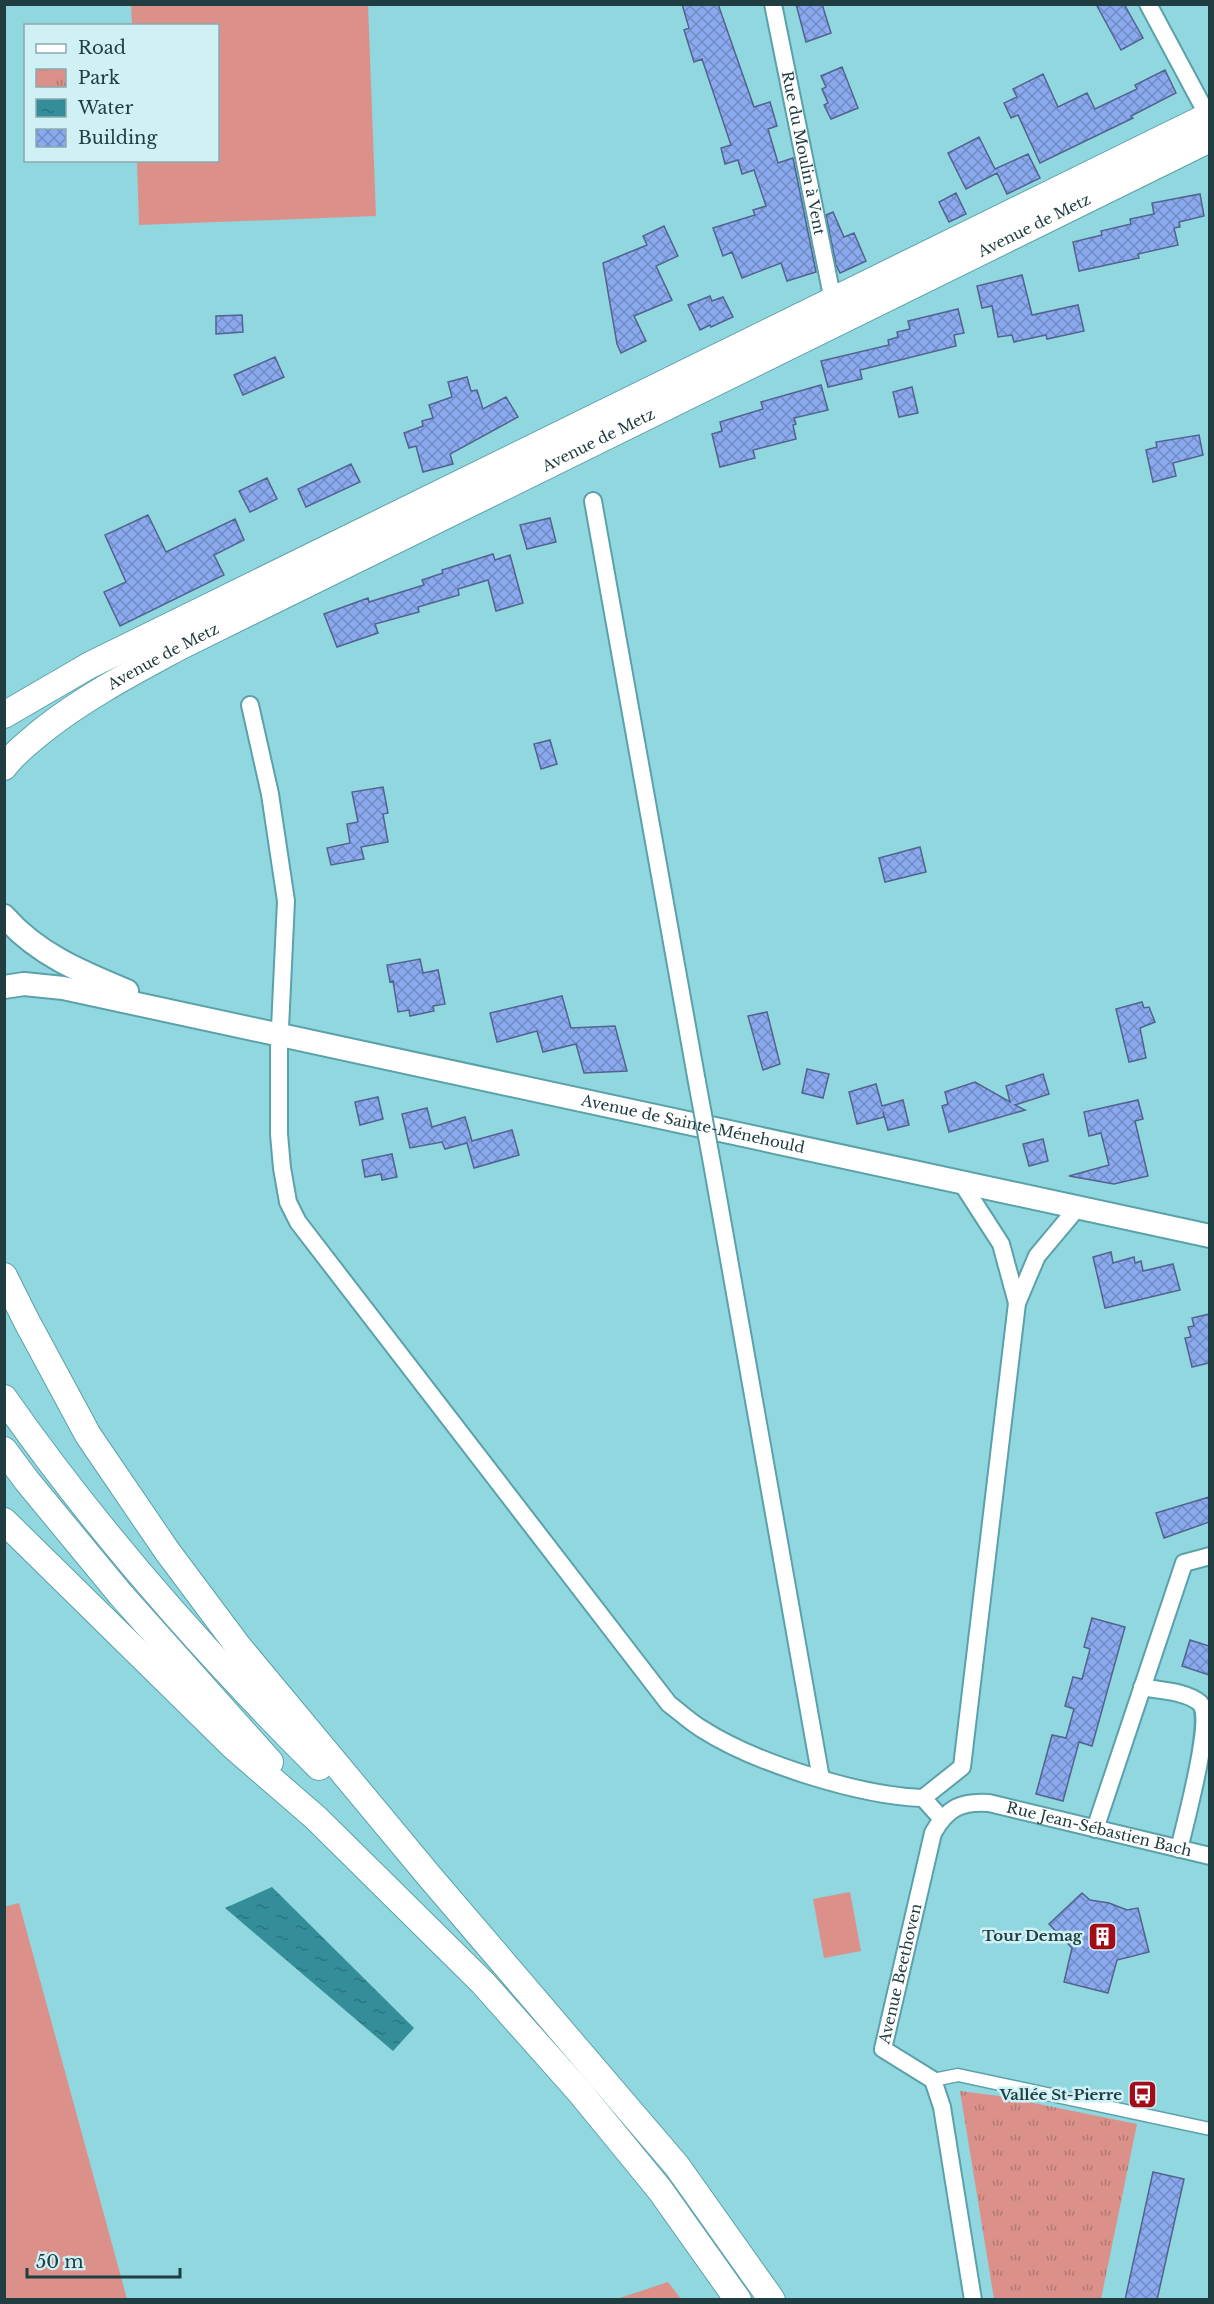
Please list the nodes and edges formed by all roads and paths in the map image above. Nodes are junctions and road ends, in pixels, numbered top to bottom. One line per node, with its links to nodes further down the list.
1 (773, 4): 4 (street, Rue du Moulin à Vent)
2 (1148, 4): 3 (street)
3 (1209, 124): 4 (main road, Avenue de Metz); 5 (main road, Avenue de Metz)
4 (833, 301): 5 (main road, Avenue de Metz)
5 (556, 450): 8 (main road, Avenue de Metz); 9 (main road, Avenue de Metz)
6 (593, 501): 24 (street, bridge)
7 (250, 705): 13 (street)
8 (4, 715)
9 (4, 767)
10 (4, 915): 12 (main road, Avenue de Sainte-Ménehould)
11 (4, 987): 12 (main road, Avenue de Sainte-Ménehould)
12 (175, 1012): 13 (main road, Avenue de Sainte-Ménehould)
13 (279, 1036): 14 (main road, Avenue de Sainte-Ménehould); 24 (street)
14 (961, 1182): 15 (main road, Avenue de Sainte-Ménehould); 18 (street)
15 (1078, 1207): 16 (main road, Avenue de Sainte-Ménehould); 18 (street)
16 (1209, 1236)
17 (4, 1276): 31 (main road)
18 (1017, 1303): 25 (street)
19 (4, 1398): 31 (main road)
20 (4, 1450): 26 (main road)
21 (4, 1521): 26 (main road)
22 (1209, 1556): 23 (street)
23 (1142, 1687): 28 (street); 29 (street)
24 (821, 1779): 25 (street)
25 (923, 1798): 27 (street)
26 (316, 1818): 34 (main road)
27 (941, 1818): 28 (street, Rue Jean-Sébastien Bach); 32 (street, Avenue Beethoven)
28 (1095, 1829): 29 (street, Rue Jean-Sébastien Bach)
29 (1179, 1848): 30 (street, Rue Jean-Sébastien Bach)
30 (1209, 1856)
31 (430, 1877): 35 (main road)
32 (933, 2080): 33 (street); 36 (street)
33 (1209, 2129)
34 (738, 2300)
35 (772, 2300)
36 (973, 2300)

